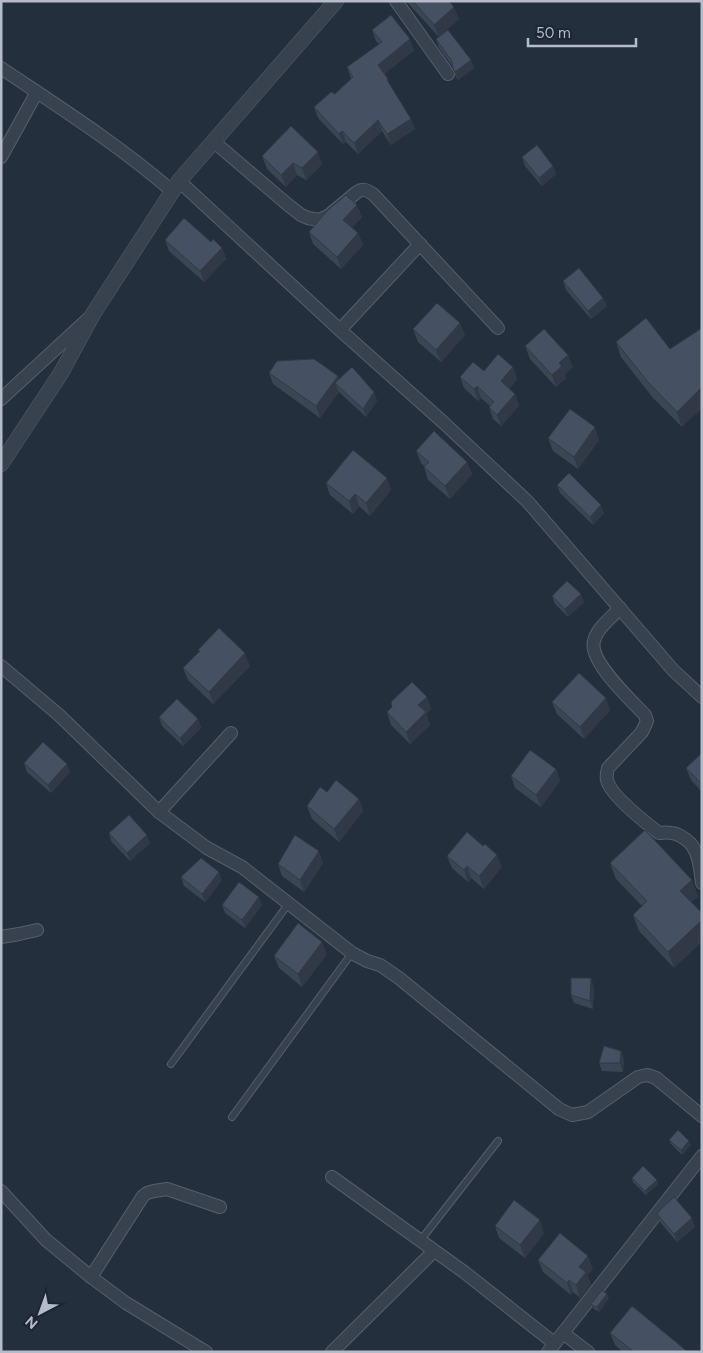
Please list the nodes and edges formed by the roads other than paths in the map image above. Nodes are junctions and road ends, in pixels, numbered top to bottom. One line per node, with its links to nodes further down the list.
1 (336, 1): 6 (street)
2 (396, 1): 4 (street)
3 (1, 68): 5 (street)
4 (448, 74)
5 (37, 92): 7 (street); 8 (street)
6 (214, 141): 8 (street); 9 (street)
7 (1, 157)
8 (176, 186): 10 (street); 12 (street)
9 (420, 244): 11 (street); 12 (street)
10 (93, 314): 13 (street); 14 (street)
11 (498, 328)
12 (340, 330): 15 (street)
13 (1, 399)
14 (1, 464)
15 (620, 608): 17 (street); 20 (street)
16 (1, 666): 19 (street)
17 (702, 697)
18 (231, 733): 19 (street)
19 (159, 812): 21 (street)
20 (702, 883)
21 (289, 903): 24 (street); 25 (lane)
22 (37, 930): 23 (street)
23 (1, 937)
24 (352, 952): 26 (street); 27 (lane)
25 (171, 1064)
26 (702, 1116)
27 (232, 1117)
28 (498, 1141): 33 (lane)
29 (702, 1156): 36 (street)
30 (332, 1177): 33 (street)
31 (1, 1191): 35 (street)
32 (220, 1207): 35 (street)
33 (420, 1241): 34 (street)
34 (434, 1251): 36 (street); 38 (street)
35 (91, 1277): 37 (street)
36 (555, 1343): 39 (street)
37 (206, 1352)
38 (332, 1352)
39 (588, 1352)

